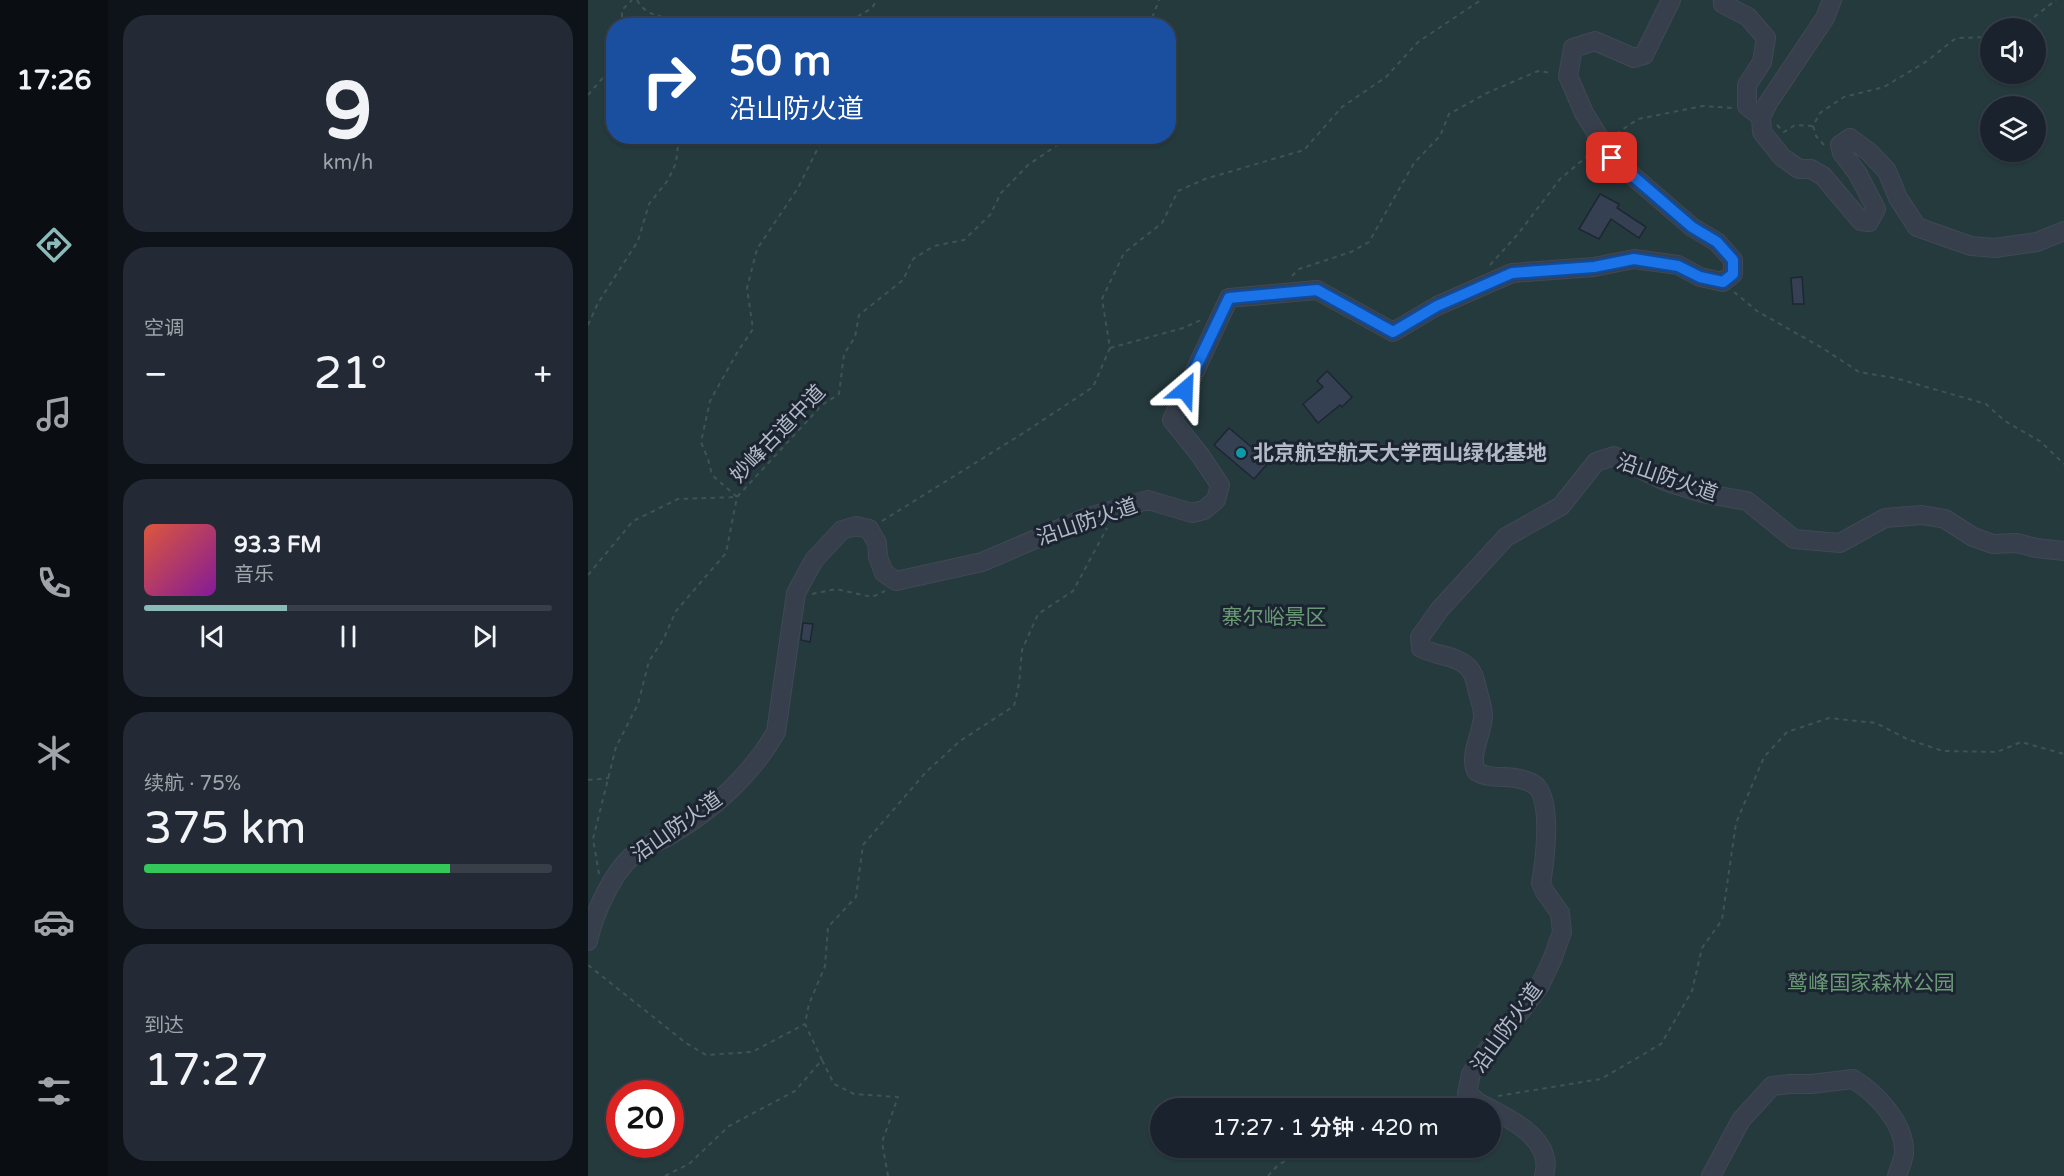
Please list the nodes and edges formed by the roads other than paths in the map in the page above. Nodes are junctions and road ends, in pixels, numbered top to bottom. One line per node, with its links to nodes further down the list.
1 (1671, 0): 7 (lane, 沿山防火道)
2 (1723, 0): 4 (lane)
3 (1832, 0): 4 (lane)
4 (1761, 120): 5 (lane)
5 (2064, 231)
6 (2064, 550): 8 (lane, 沿山防火道)
7 (588, 941)
8 (1473, 1098)
9 (1501, 1115): 10 (lane)
10 (1544, 1176)
11 (1710, 1176): 12 (lane)
12 (1897, 1176)

